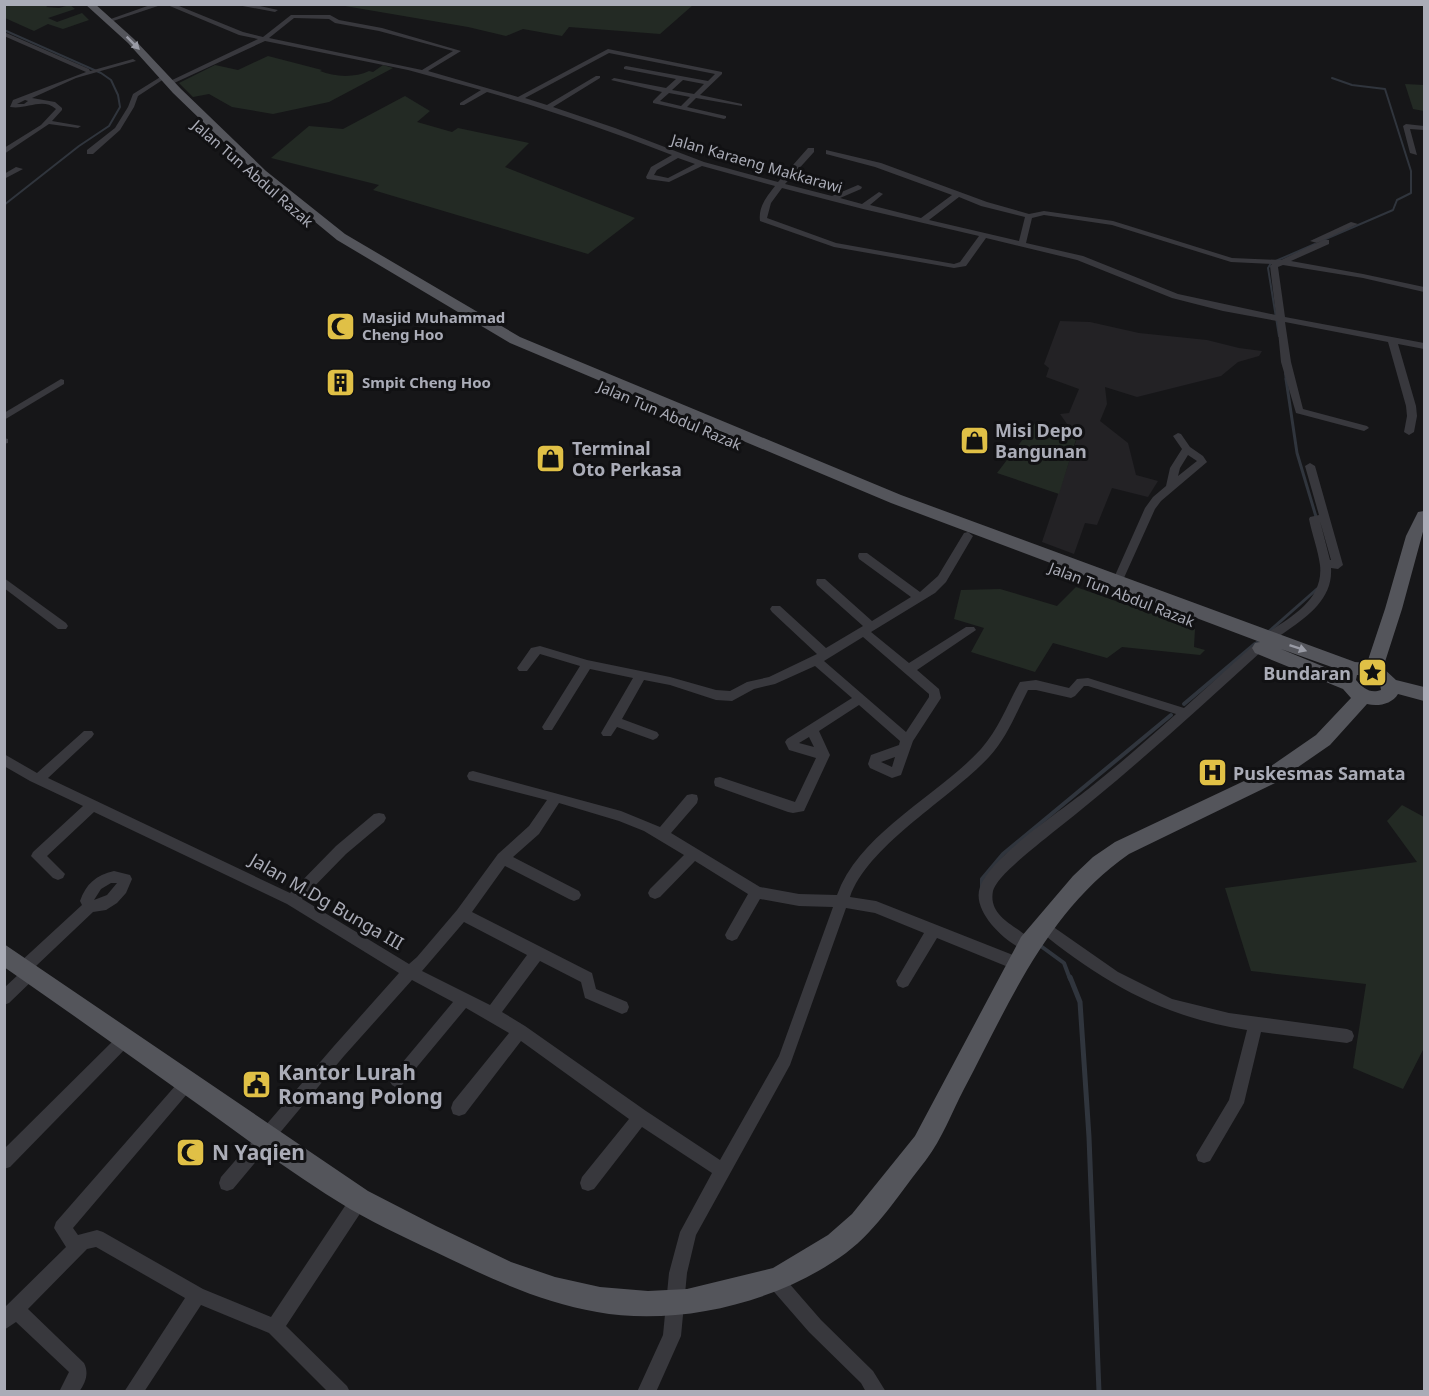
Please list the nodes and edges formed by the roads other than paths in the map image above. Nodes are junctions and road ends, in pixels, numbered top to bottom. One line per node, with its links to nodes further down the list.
1 (77, 4): 10 (main road)
2 (89, 4): 7 (main road, Jalan Tun Abdul Razak)
3 (161, 4): 7 (street)
4 (168, 4): 9 (street, Jalan Karaeng Makkarawi)
5 (235, 4): 6 (street)
6 (275, 10)
7 (108, 21): 16 (main road, Jalan Tun Abdul Razak, one-way to 16)
8 (4, 34): 15 (street)
9 (264, 39): 14 (street, Jalan Karaeng Makkarawi); 14 (street); 16 (street)
10 (113, 40)
11 (124, 51): 16 (main road, Jalan Tun Abdul Razak)
12 (642, 57): 13 (street); 19 (street); 23 (street)
13 (626, 68): 18 (street); 21 (street)
14 (422, 72): 20 (street, Jalan Karaeng Makkarawi)
15 (87, 74): 16 (street); 24 (street)
16 (151, 74): 35 (street); 66 (main road, Jalan Tun Abdul Razak)
17 (598, 77): 27 (street)
18 (681, 78): 19 (street); 21 (street)
19 (710, 83): 22 (street)
20 (486, 90): 23 (street, Jalan Karaeng Makkarawi); 25 (street)
21 (668, 90): 22 (street); 28 (street)
22 (697, 96): 26 (street); 28 (street)
23 (519, 99): 27 (street, Jalan Karaeng Makkarawi)
24 (17, 100): 30 (street)
25 (462, 104)
26 (740, 105)
27 (548, 107): 38 (street, Jalan Karaeng Makkarawi)
28 (682, 108): 29 (street)
29 (724, 117)
30 (48, 122): 31 (street); 34 (street)
31 (78, 126)
32 (1425, 128): 37 (street)
33 (811, 150): 42 (street)
34 (4, 152)
35 (90, 152)
36 (829, 153): 45 (street)
37 (1414, 153)
38 (676, 156): 39 (street, Jalan Karaeng Makkarawi); 39 (street)
39 (701, 164): 42 (street, Jalan Karaeng Makkarawi)
40 (19, 169): 41 (street)
41 (4, 177)
42 (779, 185): 46 (street, Jalan Karaeng Makkarawi); 51 (street)
43 (858, 187): 46 (street)
44 (879, 194): 47 (street)
45 (958, 194): 48 (street); 49 (street)
46 (833, 199): 47 (street, Jalan Karaeng Makkarawi)
47 (863, 207): 49 (street, Jalan Karaeng Makkarawi)
48 (1029, 216): 53 (street); 54 (street)
49 (924, 220): 51 (street, Jalan Karaeng Makkarawi)
50 (1354, 224): 54 (street)
51 (984, 235): 53 (street, Jalan Karaeng Makkarawi)
52 (1326, 243): 54 (street)
53 (1022, 244): 56 (street, Jalan Karaeng Makkarawi)
54 (1274, 262): 55 (street); 56 (street)
55 (1425, 290)
56 (1277, 318): 57 (street, Jalan Karaeng Makkarawi); 61 (street)
57 (1392, 339): 58 (street, Jalan Karaeng Makkarawi); 62 (street)
58 (1425, 346)
59 (61, 382): 60 (street)
60 (4, 417)
61 (1364, 428)
62 (1408, 432)
63 (1178, 436): 64 (street)
64 (1187, 449): 67 (street); 67 (street)
65 (1310, 466): 79 (street)
66 (845, 483): 69 (main road, Jalan Tun Abdul Razak); 71 (main road, Jalan Tun Abdul Razak)
67 (1171, 488): 71 (street)
68 (1425, 516): 84 (main road)
69 (968, 536): 71 (main road, Jalan Tun Abdul Razak); 74 (street)
70 (863, 556): 74 (street)
71 (1107, 580): 79 (main road, Jalan Tun Abdul Razak); 79 (main road, Jalan Tun Abdul Razak)
72 (4, 582): 76 (street)
73 (821, 582): 77 (street)
74 (919, 597): 77 (street)
75 (776, 609): 80 (street)
76 (62, 626)
77 (867, 628): 80 (street); 83 (street)
78 (970, 630): 83 (street)
79 (1264, 643): 86 (main road, Jalan Tun Abdul Razak); 91 (street)
80 (821, 657): 85 (street); 90 (street)
81 (587, 664): 82 (street); 85 (street); 93 (street)
82 (523, 668)
83 (909, 669): 90 (street)
84 (1373, 670): 86 (main road); 87 (main road)
85 (642, 675): 92 (street)
86 (1351, 676): 89 (main road)
87 (1390, 685): 88 (main road); 89 (main road)
88 (1425, 694)
89 (1364, 696): 120 (main road)
90 (860, 699): 94 (street)
91 (1186, 712): 115 (street); 120 (street)
92 (614, 721): 95 (street); 97 (street)
93 (548, 727)
94 (812, 730): 98 (street); 98 (street)
95 (607, 733)
96 (88, 734): 101 (street)
97 (653, 735)
98 (824, 755): 102 (street)
99 (6, 762): 101 (street, Jalan M.Dg Bunga III)
100 (473, 776): 103 (street)
101 (39, 779): 105 (street, Jalan M.Dg Bunga III)
102 (720, 782)
103 (556, 797): 107 (street); 109 (street)
104 (692, 799): 107 (street)
105 (93, 805): 110 (street); 114 (street, Jalan M.Dg Bunga III)
106 (379, 818): 114 (street)
107 (662, 834): 108 (street)
108 (694, 853): 111 (street); 112 (street)
109 (503, 858): 113 (street); 117 (street)
110 (58, 874)
111 (757, 892): 115 (street); 119 (street)
112 (655, 893)
113 (574, 895)
114 (292, 900): 124 (street, Jalan M.Dg Bunga III)
115 (840, 901): 118 (street); 141 (street)
116 (90, 906): 123 (street)
117 (462, 914): 121 (street); 124 (street)
118 (933, 931): 120 (street); 125 (street)
119 (732, 935)
120 (1031, 942): 130 (street); 146 (main road)
121 (537, 953): 128 (street); 129 (street)
122 (4, 954): 123 (main road)
123 (28, 969): 126 (street); 133 (main road)
124 (410, 972): 127 (street); 138 (street, Jalan M.Dg Bunga III)
125 (903, 981)
126 (4, 998)
127 (465, 999): 129 (street); 134 (street)
128 (622, 1007)
129 (492, 1014): 131 (street)
130 (1256, 1023): 132 (street); 139 (street)
131 (520, 1031): 136 (street); 137 (street)
132 (1347, 1036)
133 (126, 1038): 135 (main road); 140 (street)
134 (397, 1080)
135 (188, 1082): 138 (main road); 145 (street)
136 (459, 1108)
137 (640, 1117): 141 (street); 143 (street)
138 (267, 1139): 142 (street, Jalan M.Dg Bunga III); 144 (main road)
139 (1204, 1155)
140 (4, 1161)
141 (723, 1171): 148 (street)
142 (227, 1183)
143 (588, 1183)
144 (359, 1200): 148 (main road); 150 (street)
145 (77, 1248): 147 (street); 149 (street)
146 (775, 1280): 148 (main road); 155 (street)
147 (196, 1295): 150 (street); 152 (street)
148 (676, 1303): 154 (street)
149 (10, 1316): 151 (street)
150 (275, 1327): 153 (street)
151 (68, 1392)
152 (133, 1392)
153 (340, 1392)
154 (646, 1392)
155 (878, 1392)

